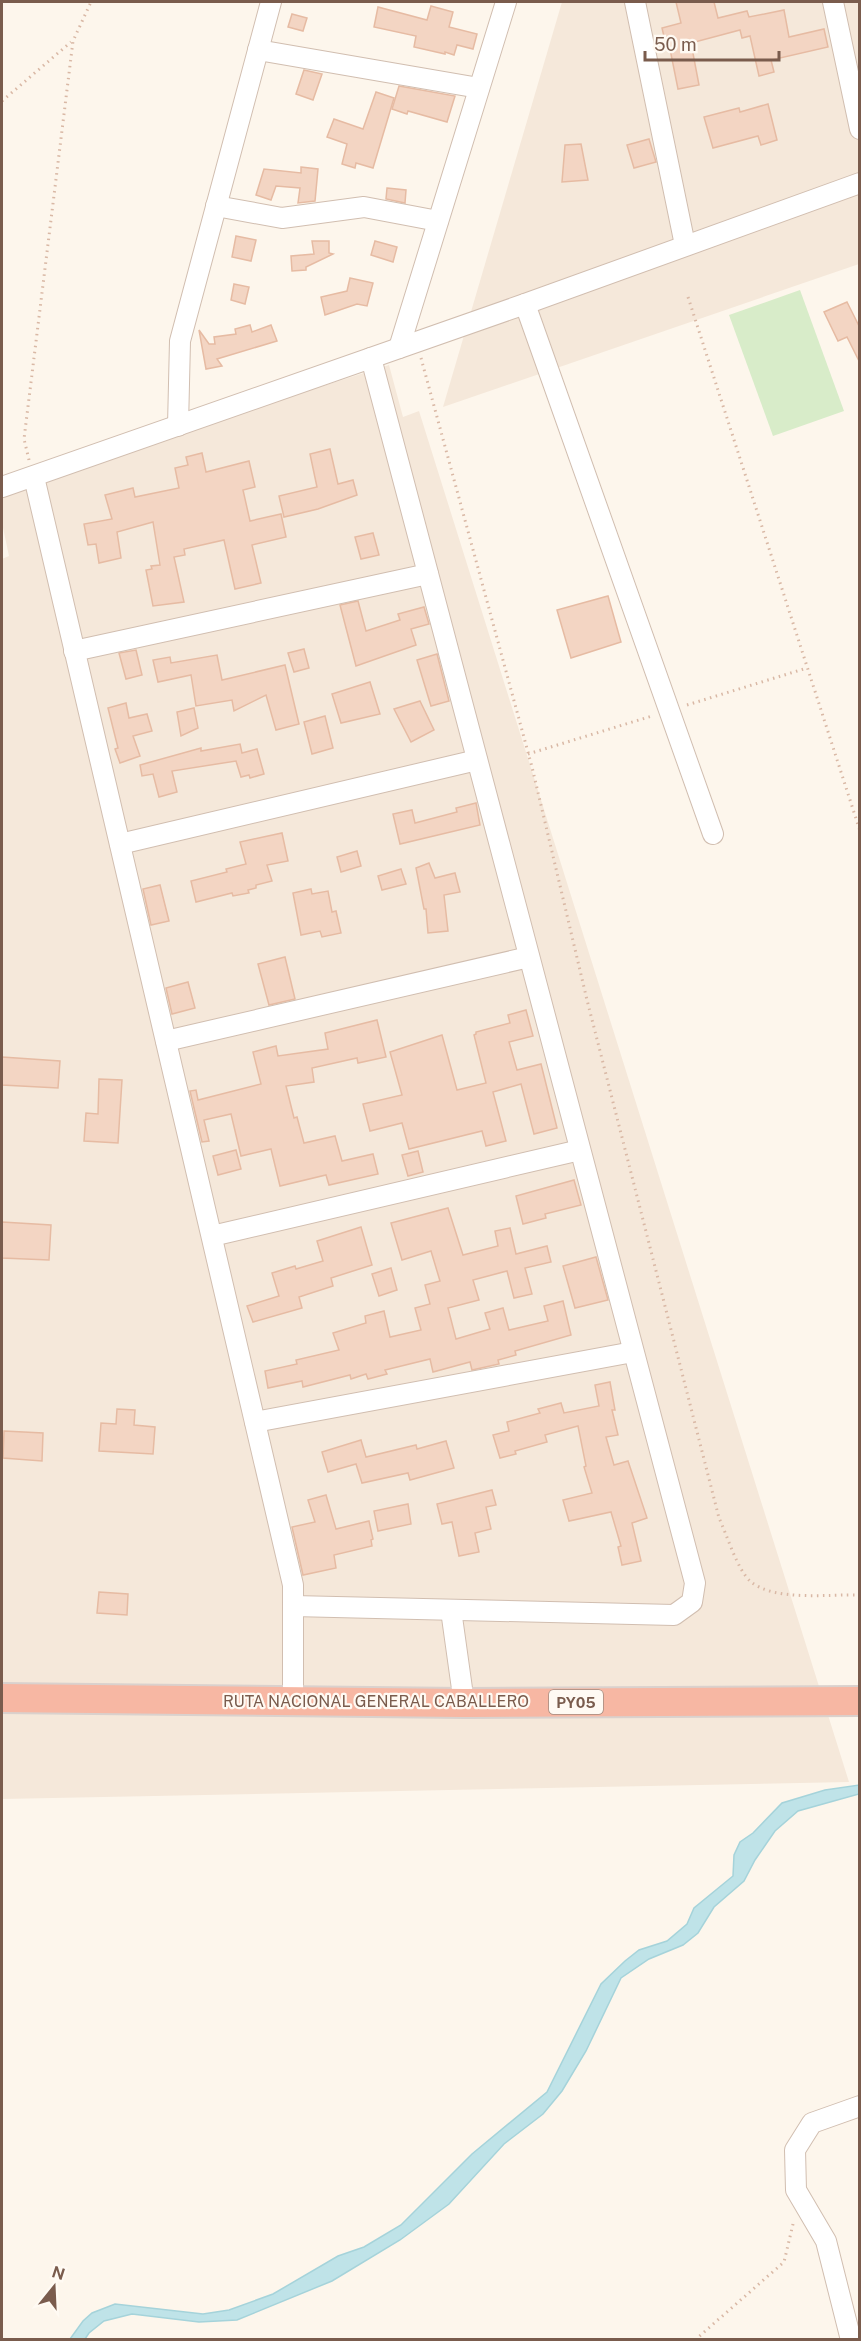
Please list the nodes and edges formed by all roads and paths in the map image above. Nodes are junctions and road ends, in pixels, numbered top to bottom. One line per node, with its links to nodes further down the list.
1 (91, 2): 6 (path)
2 (271, 2): 7 (street)
3 (506, 2): 8 (street)
4 (635, 2): 14 (street)
5 (833, 2): 10 (street)
6 (72, 41): 9 (path); 20 (path)
7 (258, 50): 8 (street); 12 (street)
8 (479, 88): 13 (street)
9 (2, 101)
10 (860, 129)
11 (860, 183): 14 (street)
12 (216, 206): 13 (street); 19 (street)
13 (438, 221): 17 (street)
14 (686, 245): 16 (street)
15 (688, 297): 25 (path)
16 (525, 304): 17 (street); 26 (street)
17 (408, 345): 18 (street); 34 (path)
18 (371, 358): 19 (street); 22 (street)
19 (178, 426): 20 (street)
20 (34, 477): 21 (street); 23 (street)
21 (2, 487)
22 (428, 574): 23 (street); 24 (street)
23 (74, 651): 27 (street)
24 (477, 760): 27 (street); 28 (street)
25 (860, 831)
26 (713, 834)
27 (120, 844): 29 (street)
28 (529, 957): 29 (street); 30 (street)
29 (166, 1041): 31 (street)
30 (580, 1150): 31 (street); 32 (street)
31 (212, 1236): 33 (street)
32 (633, 1352): 33 (street); 36 (street)
33 (255, 1422): 35 (street)
34 (860, 1595)
35 (293, 1606): 36 (street); 38 (street)
36 (451, 1610): 40 (street)
37 (2, 1698): 38 (highway, RUTA NACIONAL GENERAL CABALLERO / PY05)
38 (293, 1701): 40 (highway, RUTA NACIONAL GENERAL CABALLERO / PY05)
39 (860, 1701): 40 (highway, RUTA NACIONAL GENERAL CABALLERO / PY05)
40 (464, 1702)
41 (860, 2106): 42 (street)
42 (800, 2197): 43 (path); 44 (street)
43 (695, 2340)
44 (851, 2340)

